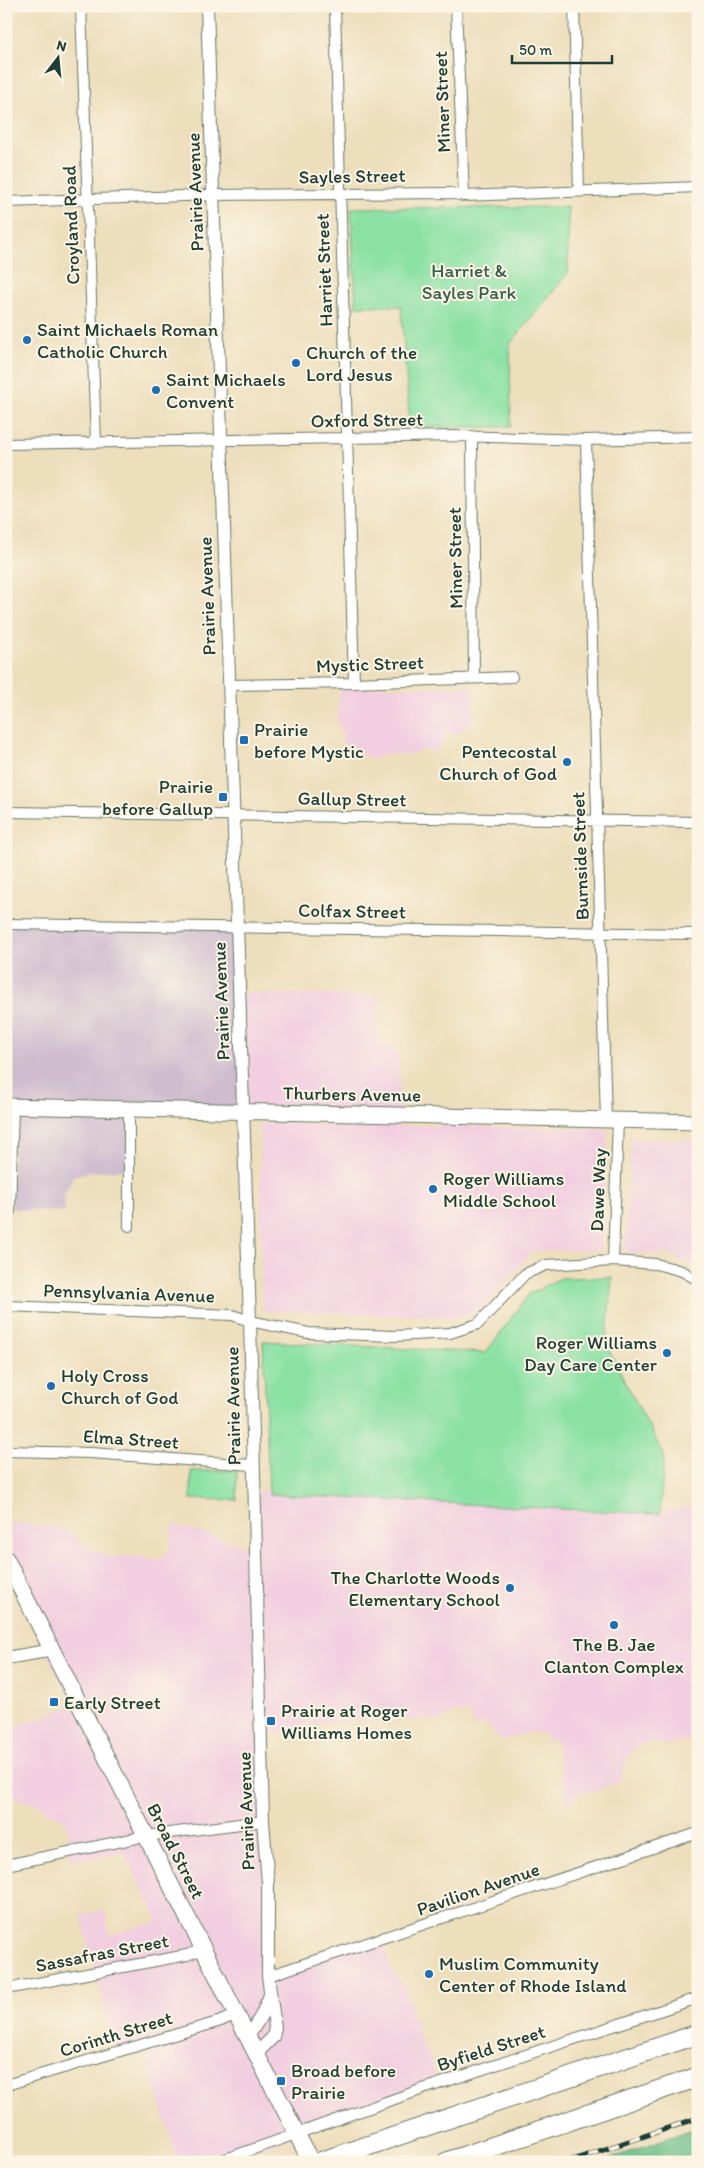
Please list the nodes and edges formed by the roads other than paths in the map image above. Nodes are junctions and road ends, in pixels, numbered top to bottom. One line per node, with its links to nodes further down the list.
1 (81, 6): 11 (street, Croyland Road)
2 (207, 6): 9 (street, Prairie Avenue)
3 (335, 6): 8 (street, Harriet Street)
4 (456, 6): 10 (street, Miner Street)
5 (574, 6): 7 (street)
6 (698, 186): 7 (street, Sayles Street)
7 (579, 191): 10 (street, Sayles Street)
8 (339, 194): 9 (street, Sayles Street); 10 (street, Sayles Street); 15 (street, Harriet Street)
9 (214, 195): 11 (street, Sayles Street); 17 (street, Prairie Avenue)
10 (464, 196)
11 (88, 200): 12 (street, Sayles Street); 18 (street, Croyland Road)
12 (6, 202)
13 (472, 436): 15 (street, Oxford Street); 16 (street, Oxford Street); 21 (street, Miner Street)
14 (698, 437): 16 (street, Oxford Street)
15 (348, 438): 17 (street, Oxford Street); 22 (street, Harriet Street)
16 (586, 440): 26 (street, Burnside Street)
17 (222, 442): 18 (street, Oxford Street); 23 (street, Prairie Avenue)
18 (96, 443): 19 (street, Oxford Street)
19 (6, 444)
20 (512, 677): 21 (street, Mystic Street)
21 (474, 678): 22 (street, Mystic Street)
22 (354, 683): 23 (street, Mystic Street)
23 (229, 685): 25 (street, Prairie Avenue)
24 (6, 812): 25 (street, Gallup Street)
25 (234, 815): 26 (street, Gallup Street); 29 (street, Prairie Avenue)
26 (597, 821): 27 (street, Gallup Street); 30 (street, Burnside Street)
27 (698, 822)
28 (6, 924): 29 (street, Colfax Street)
29 (237, 927): 30 (street, Colfax Street); 34 (street, Prairie Avenue)
30 (600, 932): 31 (street, Colfax Street); 35 (street, Burnside Street)
31 (698, 934)
32 (10, 1106): 33 (main road, Thurbers Avenue); 37 (street)
33 (129, 1109): 34 (main road, Thurbers Avenue); 38 (street)
34 (243, 1112): 35 (main road, Thurbers Avenue); 42 (street, Prairie Avenue)
35 (612, 1120): 36 (main road, Thurbers Avenue); 39 (street, Dawe Way)
36 (698, 1122)
37 (10, 1210)
38 (129, 1226)
39 (613, 1261): 40 (street, Pennsylvania Avenue); 42 (street, Pennsylvania Avenue)
40 (698, 1280)
41 (6, 1306): 42 (street, Pennsylvania Avenue)
42 (250, 1321): 44 (street, Prairie Avenue)
43 (6, 1451): 44 (street, Elma Street)
44 (252, 1465): 48 (street, Prairie Avenue)
45 (6, 1559): 46 (main road, Broad Street)
46 (53, 1650): 47 (street); 50 (main road, Broad Street)
47 (6, 1658)
48 (263, 1821): 50 (street); 53 (street, Prairie Avenue)
49 (698, 1833): 53 (street, Pavilion Avenue)
50 (146, 1836): 51 (street); 52 (main road, Broad Street)
51 (6, 1865)
52 (203, 1949): 54 (street, Sassafras Street); 57 (main road, Broad Street)
53 (268, 1976): 55 (street, Prairie Avenue)
54 (6, 1989)
55 (270, 1995): 59 (street, Prairie Avenue); 60 (street, Prairie Avenue)
56 (698, 1998): 63 (street, Byfield Street)
57 (236, 2014): 59 (main road, Broad Street); 62 (street, Corinth Street)
58 (698, 2034): 66 (highway)
59 (249, 2035): 60 (main road, Broad Street)
60 (257, 2053): 63 (main road, Broad Street)
61 (698, 2077): 67 (highway)
62 (6, 2085)
63 (298, 2137): 64 (street, Byfield Street); 65 (main road, Broad Street)
64 (216, 2162)
65 (311, 2162)
66 (320, 2162)
67 (447, 2162)

